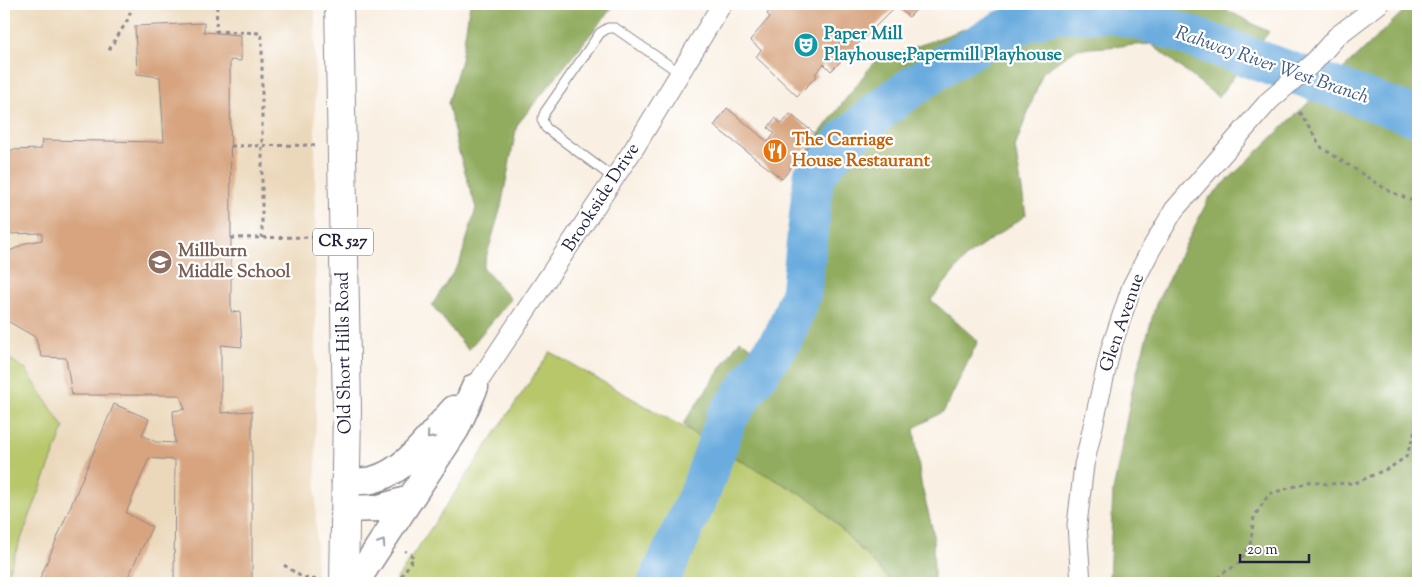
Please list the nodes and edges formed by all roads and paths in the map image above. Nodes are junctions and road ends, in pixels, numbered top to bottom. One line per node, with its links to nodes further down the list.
1 (133, 4): 6 (path)
2 (339, 4): 19 (main road, Old Short Hills Road / CR 527)
3 (722, 4): 7 (street, Brookside Drive)
4 (1379, 4): 27 (street, Glen Avenue)
5 (217, 6): 11 (path)
6 (109, 50)
7 (680, 73): 12 (street, Brookside Drive); 12 (lane)
8 (1299, 112): 13 (path)
9 (323, 144): 11 (path)
10 (230, 146): 11 (path)
11 (262, 146): 16 (path)
12 (615, 178): 17 (street, Brookside Drive)
13 (1418, 203)
14 (324, 237): 16 (path)
15 (231, 238): 16 (path)
16 (262, 238)
17 (475, 387): 19 (main road, Brookside Drive, one-way to 19); 20 (main road, Brookside Drive)
18 (1418, 423): 28 (path)
19 (345, 481): 21 (main road, Old Short Hills Road / CR 527)
20 (410, 499): 21 (main road); 25 (main road, Brookside Drive, one-way to 20)
21 (345, 509): 24 (main road, Old Short Hills Road / CR 527)
22 (414, 557): 26 (path)
23 (284, 566): 24 (path, bridge)
24 (344, 583)
25 (355, 583)
26 (398, 583)
27 (1081, 583)
28 (1211, 583)

